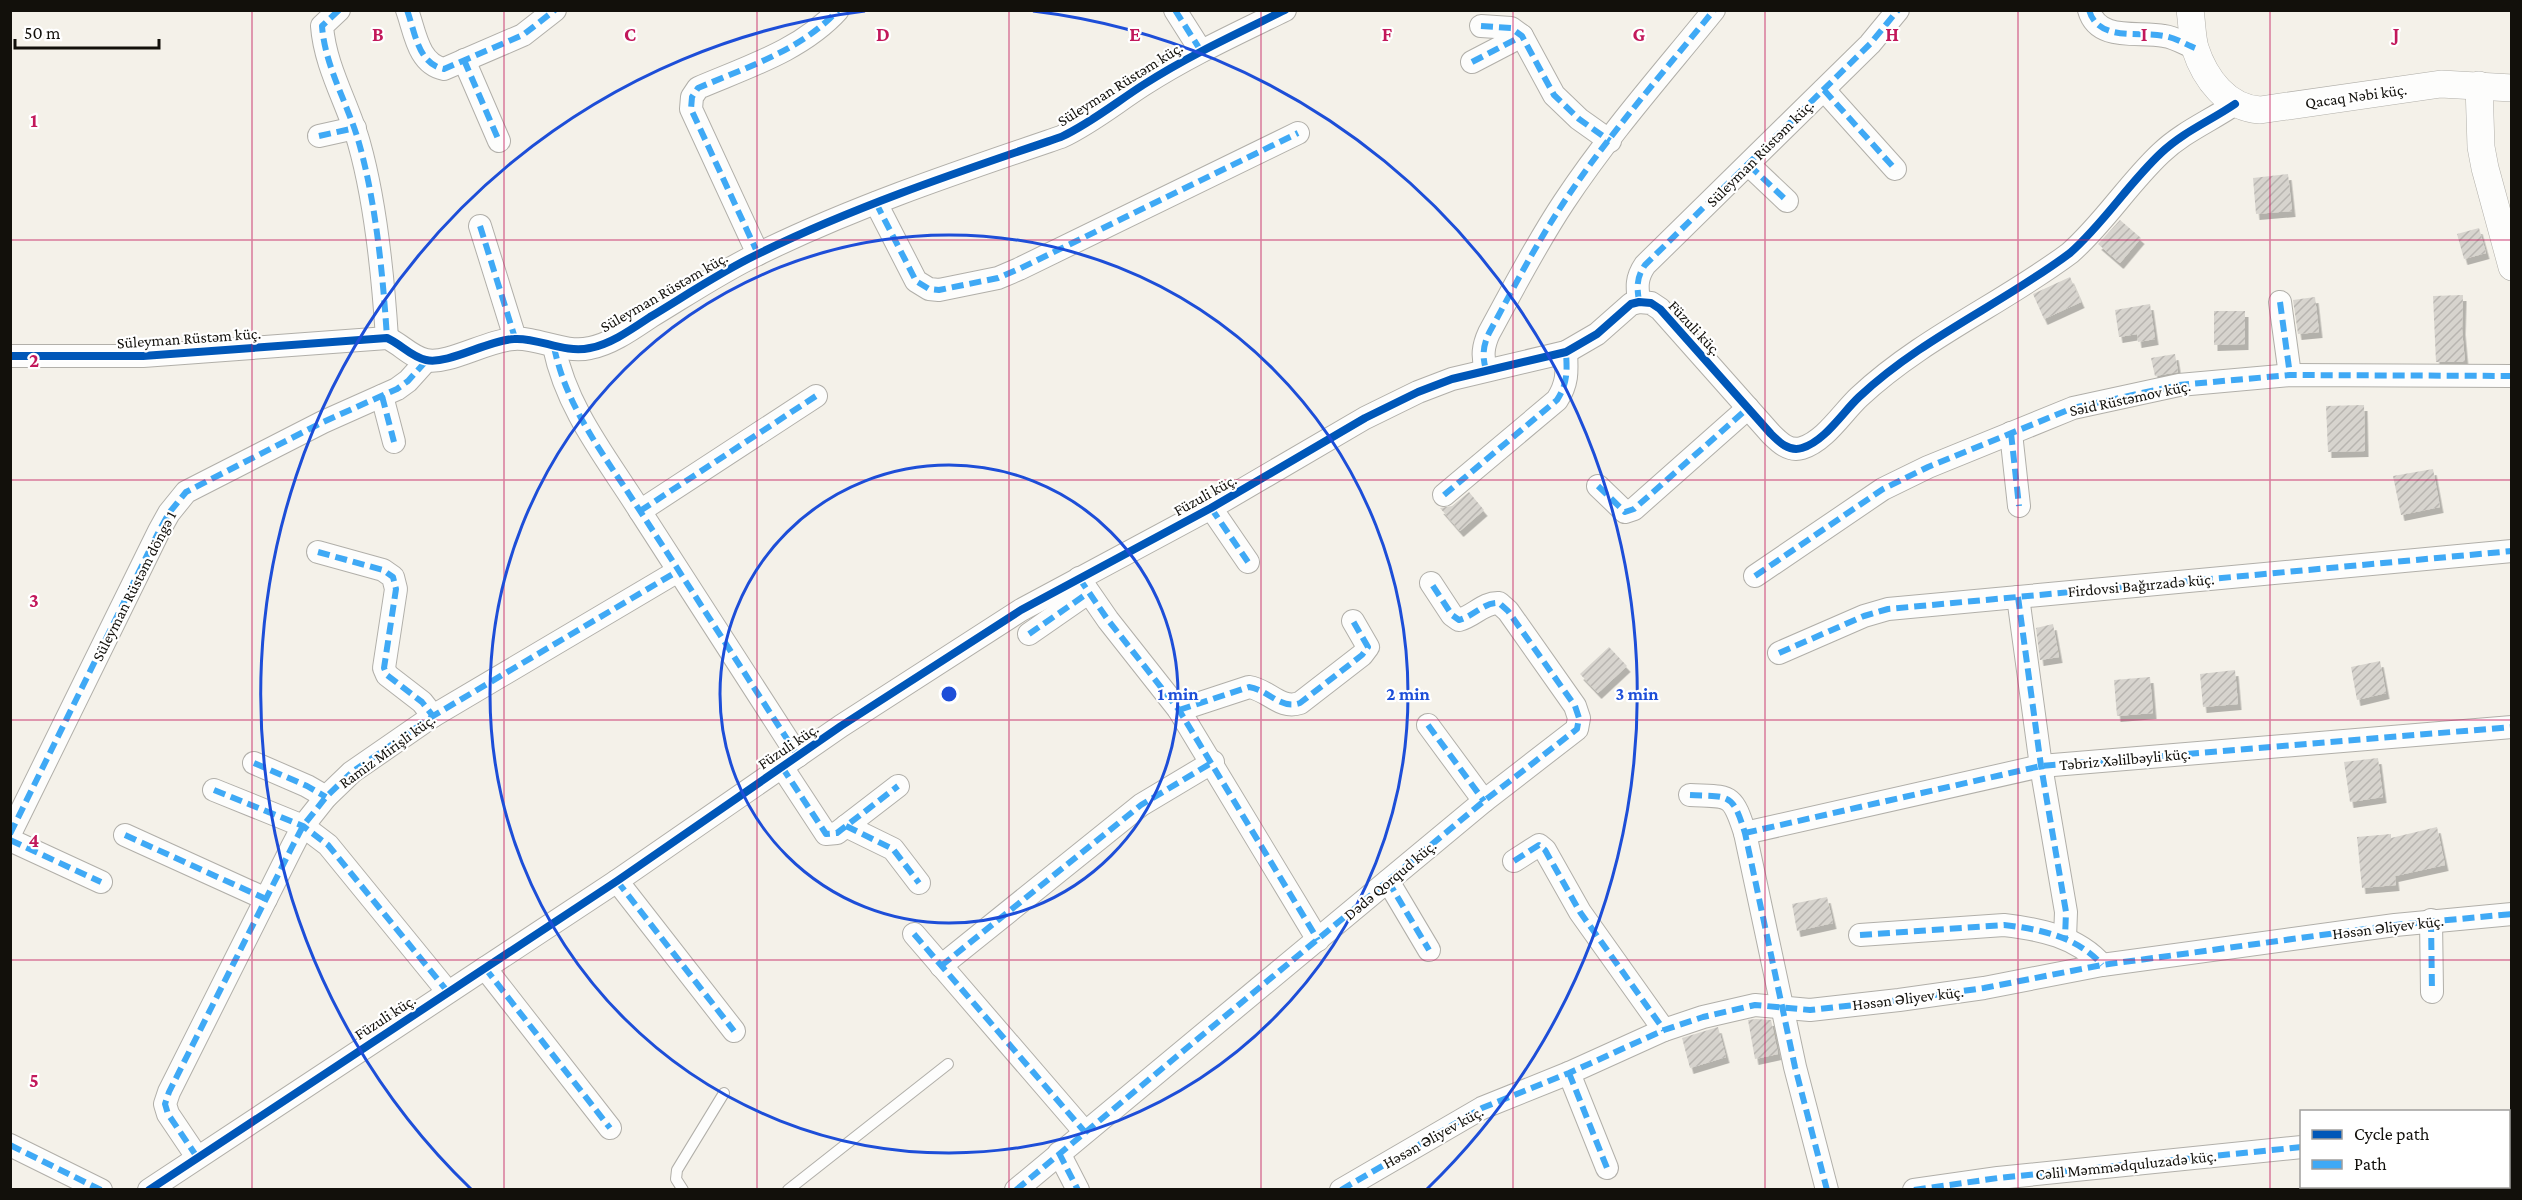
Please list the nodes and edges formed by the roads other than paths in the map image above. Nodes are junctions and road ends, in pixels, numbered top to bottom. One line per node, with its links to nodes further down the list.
1 (339, 10): 21 (street)
2 (407, 10): 15 (street)
3 (555, 10): 15 (street)
4 (838, 10): 31 (street)
5 (1175, 10): 14 (street)
6 (1285, 10): 14 (street, Süleyman Rüstəm küç.)
7 (1714, 10): 25 (street)
8 (1898, 10): 19 (street, Süleyman Rüstəm küç.)
9 (2089, 10): 13 (street)
10 (2190, 10): 13 (street)
11 (1481, 26): 12 (street)
12 (1522, 36): 16 (street); 25 (street)
13 (2195, 48): 20 (street)
14 (1200, 51): 29 (street, Süleyman Rüstəm küç.)
15 (465, 60): 24 (street)
16 (1472, 62)
17 (2479, 86): 18 (street, Qacaq Nəbi küç.); 20 (street, Qacaq Nəbi küç.); 32 (street)
18 (2511, 88)
19 (1824, 90): 26 (street, Süleyman Rüstəm küç.); 27 (street)
20 (2235, 104): 46 (street, Füzuli küç.)
21 (355, 128): 23 (street); 35 (street)
22 (1298, 133): 29 (street)
23 (319, 136)
24 (499, 141)
25 (1610, 141): 41 (street)
26 (1749, 165): 28 (street); 33 (street, Süleyman Rüstəm küç.)
27 (1896, 169)
28 (1787, 201)
29 (876, 203): 31 (street, Süleyman Rüstəm küç.)
30 (480, 226): 36 (street)
31 (758, 254): 37 (street, Süleyman Rüstəm küç.)
32 (2511, 267)
33 (1639, 302): 38 (street, Füzuli küç.); 46 (street, Füzuli küç.)
34 (2280, 302): 42 (street)
35 (387, 338): 39 (street, Süleyman Rüstəm küç.); 40 (street)
36 (515, 338): 37 (street, Süleyman Rüstəm küç.); 40 (street, Süleyman Rüstəm küç.)
37 (554, 346): 53 (street)
38 (1566, 352): 41 (street, Füzuli küç.); 50 (street)
39 (10, 356)
40 (426, 361): 44 (street, Süleyman Rüstəm döngə 1)
41 (1486, 370): 52 (street, Füzuli küç.)
42 (2290, 375): 43 (street, Səid Rüstəmov küç.); 47 (street, Səid Rüstəmov küç.)
43 (2511, 376)
44 (382, 396): 48 (street); 81 (street, Süleyman Rüstəm döngə 1)
45 (816, 396): 53 (street)
46 (1748, 408): 49 (street)
47 (2011, 433): 51 (street); 58 (street, Səid Rüstəmov küç.)
48 (394, 442)
49 (1598, 486)
50 (1444, 495)
51 (2019, 506)
52 (1211, 508): 56 (street); 60 (street, Füzuli küç.)
53 (640, 511): 57 (street)
54 (2511, 550): 61 (street, Firdovsi Bağırzadə küç.)
55 (318, 552): 66 (street)
56 (1248, 562)
57 (678, 571): 66 (street, Ramiz Mirişli küç.); 69 (street)
58 (1755, 576)
59 (1431, 583): 77 (street, Dədə Qorqud küç.)
60 (1083, 586): 63 (street); 65 (street); 69 (street, Füzuli küç.)
61 (2018, 597): 64 (street, Firdovsi Bağırzadə küç.); 72 (street)
62 (1353, 621): 65 (street)
63 (1029, 634)
64 (1779, 653)
65 (1179, 710): 70 (street)
66 (433, 716): 76 (street, Ramiz Mirişli küç.)
67 (1428, 725): 77 (street)
68 (2511, 727): 72 (street, Təbriz Xəlilbəyli küç.)
69 (790, 761): 79 (street); 85 (street, Füzuli küç.)
70 (1213, 762): 95 (street); 98 (street)
71 (254, 763): 76 (street)
72 (2041, 766): 80 (street, Təbriz Xəlilbəyli küç.); 94 (street)
73 (898, 786): 79 (street)
74 (214, 790): 78 (street)
75 (1690, 795): 80 (street)
76 (326, 797): 78 (street, Ramiz Mirişli küç.)
77 (1484, 801): 86 (street, Dədə Qorqud küç.)
78 (303, 826): 89 (street, Ramiz Mirişli küç.); 100 (street)
79 (846, 826): 88 (street)
80 (1745, 833): 102 (street)
81 (10, 834)
82 (125, 835): 89 (street)
83 (10, 840): 87 (street)
84 (1514, 861): 103 (street)
85 (617, 881): 99 (street, Füzuli küç.); 104 (street)
86 (1388, 881): 95 (street, Dədə Qorqud küç.); 96 (street)
87 (101, 882)
88 (919, 883)
89 (266, 899): 113 (street, Ramiz Mirişli küç.)
90 (2511, 914): 91 (street, Həsən Əliyev küç.)
91 (2431, 920): 97 (street, Həsən Əliyev küç.); 101 (street)
92 (914, 934): 98 (street)
93 (1860, 935): 94 (street)
94 (2065, 938): 97 (street)
95 (1318, 940): 109 (street, Dədə Qorqud küç.)
96 (1429, 950)
97 (2102, 965): 102 (street, Həsən Əliyev küç.)
98 (941, 966): 109 (street)
99 (485, 968): 100 (street, Füzuli küç.); 108 (street)
100 (448, 992): 113 (street, Füzuli küç.)
101 (2432, 992)
102 (1783, 1007): 103 (street, Həsən Əliyev küç.); 122 (street)
103 (1664, 1030): 106 (street, Həsən Əliyev küç.)
104 (734, 1031)
105 (948, 1064): 118 (lane)
106 (1569, 1074): 114 (street); 121 (street, Həsən Əliyev küç.)
107 (724, 1093): 117 (lane)
108 (610, 1128)
109 (1084, 1131): 112 (street, Dədə Qorqud küç.)
110 (10, 1145): 115 (street)
111 (2300, 1147): 123 (street, Cəlil Məmmədquluzadə küç.)
112 (1059, 1153): 119 (street, Dədə Qorqud küç.); 120 (street)
113 (197, 1156): 116 (street, Füzuli küç.)
114 (1607, 1168)
115 (102, 1190)
116 (149, 1190)
117 (683, 1190)
118 (788, 1190)
119 (1016, 1190)
120 (1078, 1190)
121 (1341, 1190)
122 (1827, 1190)
123 (1914, 1190)

